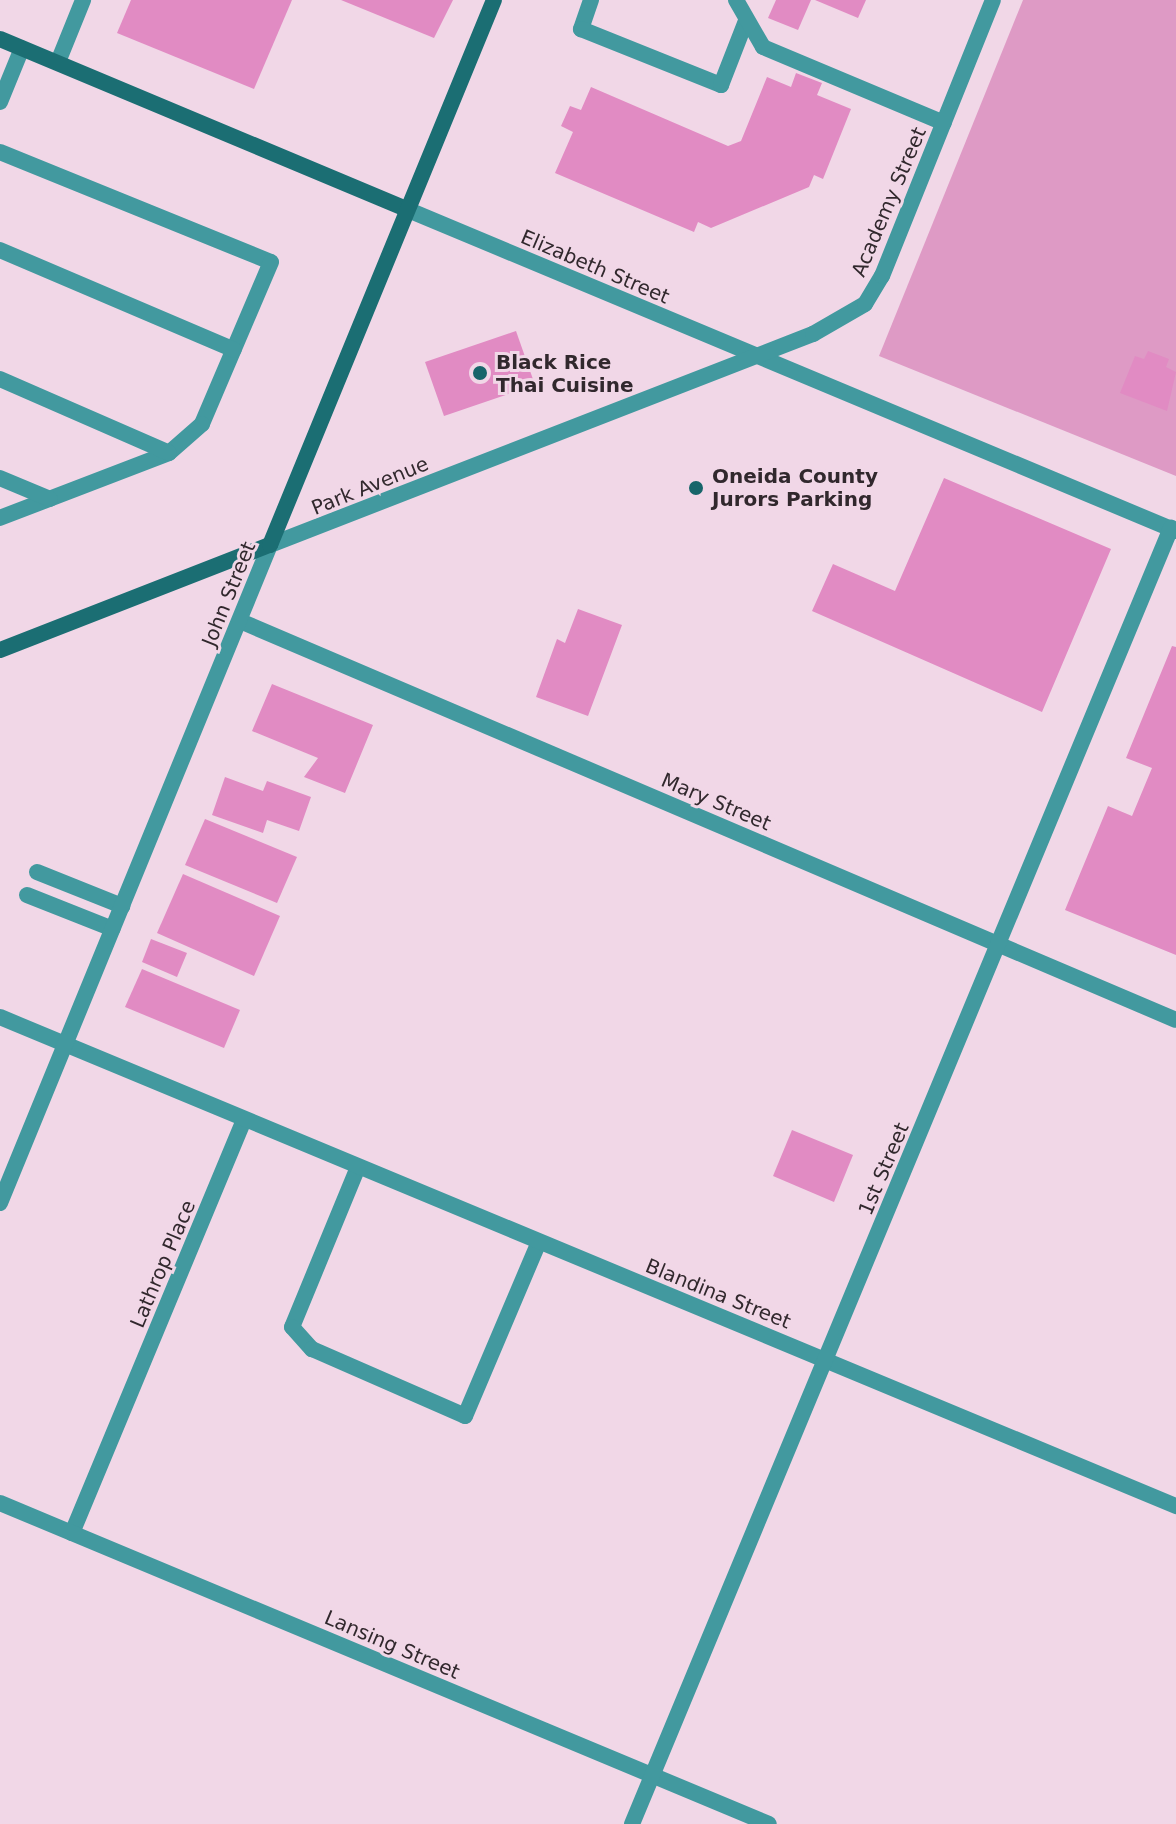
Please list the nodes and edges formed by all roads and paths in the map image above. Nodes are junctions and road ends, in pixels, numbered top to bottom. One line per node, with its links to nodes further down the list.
1 (83, 0): 9 (street)
2 (494, 0): 13 (street, John Street)
3 (591, 0): 6 (street)
4 (736, 0): 6 (street)
5 (993, 0): 11 (street, Academy Street)
6 (746, 21): 11 (street)
7 (0, 39): 8 (street, Elizabeth Street)
8 (22, 48): 9 (street, Elizabeth Street); 10 (street)
9 (58, 62): 13 (street, Elizabeth Street)
10 (0, 102)
11 (944, 123): 16 (street, Academy Street)
12 (0, 152): 15 (street)
13 (406, 209): 16 (street, Elizabeth Street); 23 (street, John Street)
14 (0, 250): 15 (street)
15 (234, 350): 18 (street)
16 (754, 356): 22 (street, Elizabeth Street); 23 (street, Park Avenue)
17 (0, 379): 18 (street)
18 (169, 453): 20 (street)
19 (0, 478): 20 (street)
20 (50, 499): 21 (street)
21 (0, 518)
22 (1173, 530): 30 (street, 1st Street)
23 (270, 545): 24 (street, John Street); 25 (street, Park Avenue)
24 (240, 621): 28 (street, John Street); 30 (street, Mary Street)
25 (0, 650)
26 (37, 872): 28 (street)
27 (27, 895): 29 (street)
28 (122, 906): 29 (street, John Street)
29 (113, 929): 33 (street, John Street)
30 (1000, 943): 32 (street, Mary Street); 38 (street, 1st Street)
31 (0, 1017): 33 (street)
32 (1176, 1020)
33 (65, 1045): 34 (street); 36 (street, John Street)
34 (244, 1120): 35 (street, Blandina Street); 41 (street, Lathrop Place)
35 (358, 1167): 37 (street, Blandina Street); 37 (street)
36 (0, 1203)
37 (539, 1242): 38 (street, Blandina Street)
38 (826, 1360): 40 (street, Blandina Street); 42 (street, 1st Street)
39 (0, 1503): 41 (street, Lansing Street)
40 (1176, 1506)
41 (72, 1533): 42 (street, Lansing Street)
42 (652, 1775): 43 (street, 1st Street); 44 (street, Lansing Street)
43 (632, 1824)
44 (769, 1824)

